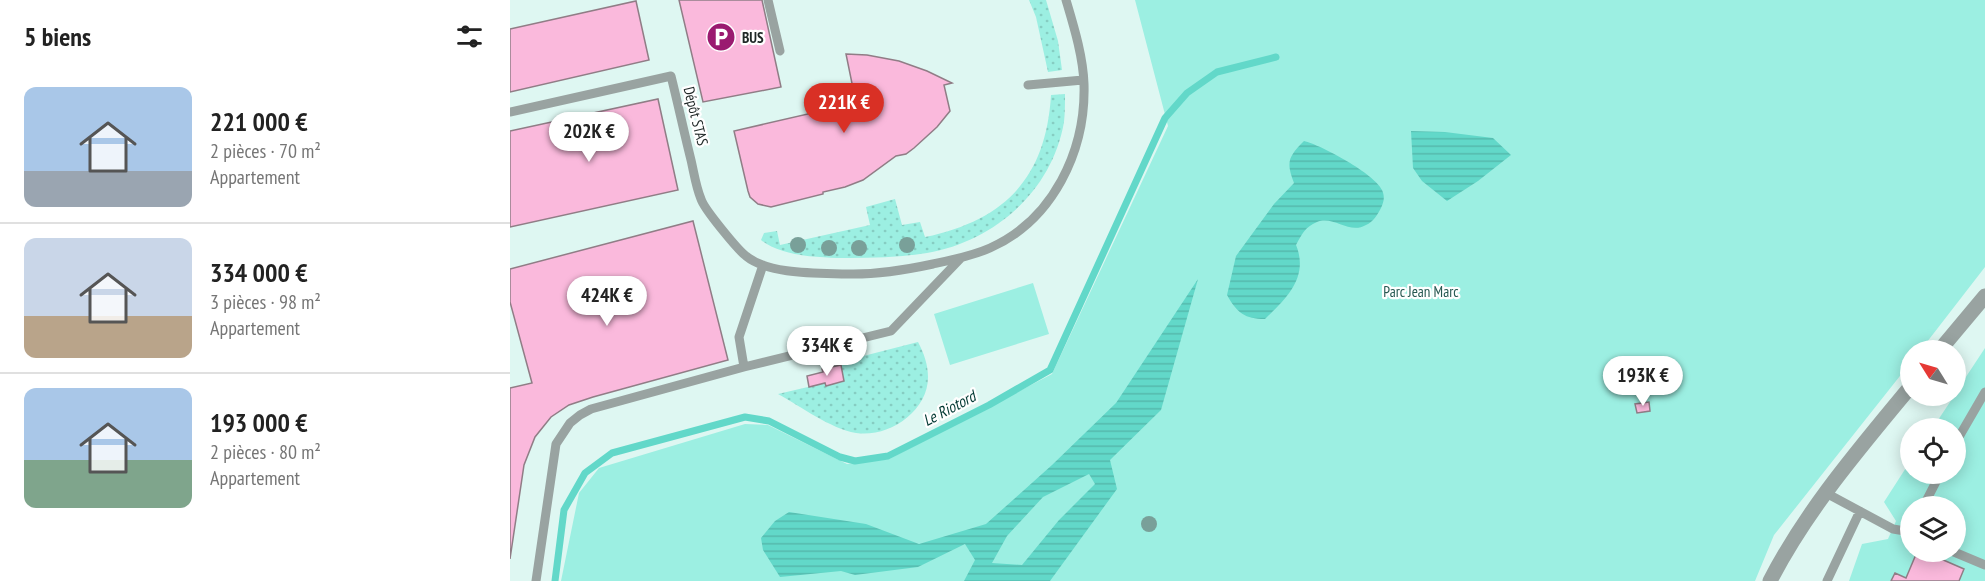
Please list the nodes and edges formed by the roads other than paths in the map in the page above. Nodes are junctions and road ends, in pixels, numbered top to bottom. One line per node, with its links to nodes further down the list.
1 (768, 0): 3 (lane)
2 (1066, 0): 4 (lane, Dépôt STAS)
3 (780, 51)
4 (1083, 80): 5 (lane); 7 (lane, Dépôt STAS)
5 (1028, 86)
6 (510, 112): 8 (lane, Dépôt STAS)
7 (961, 257): 8 (lane, Dépôt STAS); 11 (lane, Dépôt STAS)
8 (763, 265): 11 (lane)
9 (1985, 296): 10 (street)
10 (1949, 340)
11 (744, 367): 20 (lane, Dépôt STAS)
12 (1985, 392): 14 (lane)
13 (1900, 400): 15 (street)
14 (1966, 425)
15 (1826, 492): 16 (lane); 21 (street)
16 (1860, 511): 17 (lane); 22 (lane)
17 (1900, 530)
18 (1966, 557): 19 (lane)
19 (1985, 565)
20 (536, 581)
21 (1770, 581)
22 (1827, 581)

